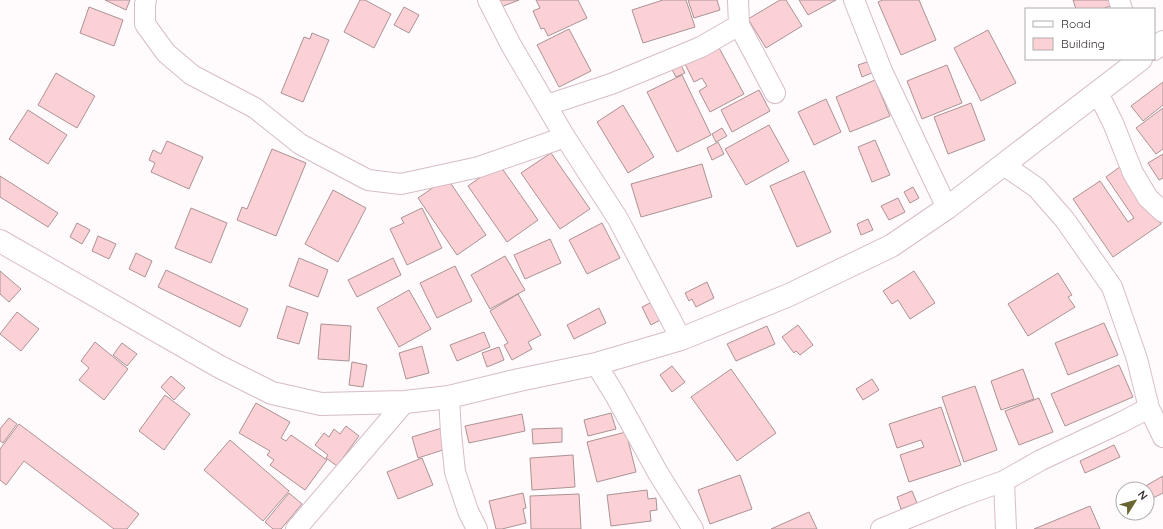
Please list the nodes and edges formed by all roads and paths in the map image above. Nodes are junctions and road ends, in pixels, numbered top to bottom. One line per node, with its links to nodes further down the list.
1 (146, 0): 12 (street)
2 (488, 0): 11 (street)
3 (738, 0): 5 (street)
4 (854, 0): 14 (street)
5 (739, 25): 9 (street); 11 (street)
6 (1163, 42): 7 (street)
7 (1155, 48)
8 (1140, 60): 10 (street)
9 (775, 93)
10 (1098, 93): 13 (street); 15 (street)
11 (547, 105): 12 (street)
12 (565, 137): 17 (street)
13 (1004, 165): 14 (street); 21 (street)
14 (947, 208): 17 (street)
15 (1163, 212)
16 (0, 241): 20 (street)
17 (681, 339): 18 (street)
18 (596, 364): 19 (street); 26 (street)
19 (449, 397): 20 (street); 25 (street)
20 (406, 402): 24 (street)
21 (1149, 408): 22 (street); 23 (street)
22 (1163, 437)
23 (1004, 481): 27 (street); 28 (street)
24 (296, 529)
25 (477, 529)
26 (693, 529)
27 (881, 529)
28 (1006, 529)

